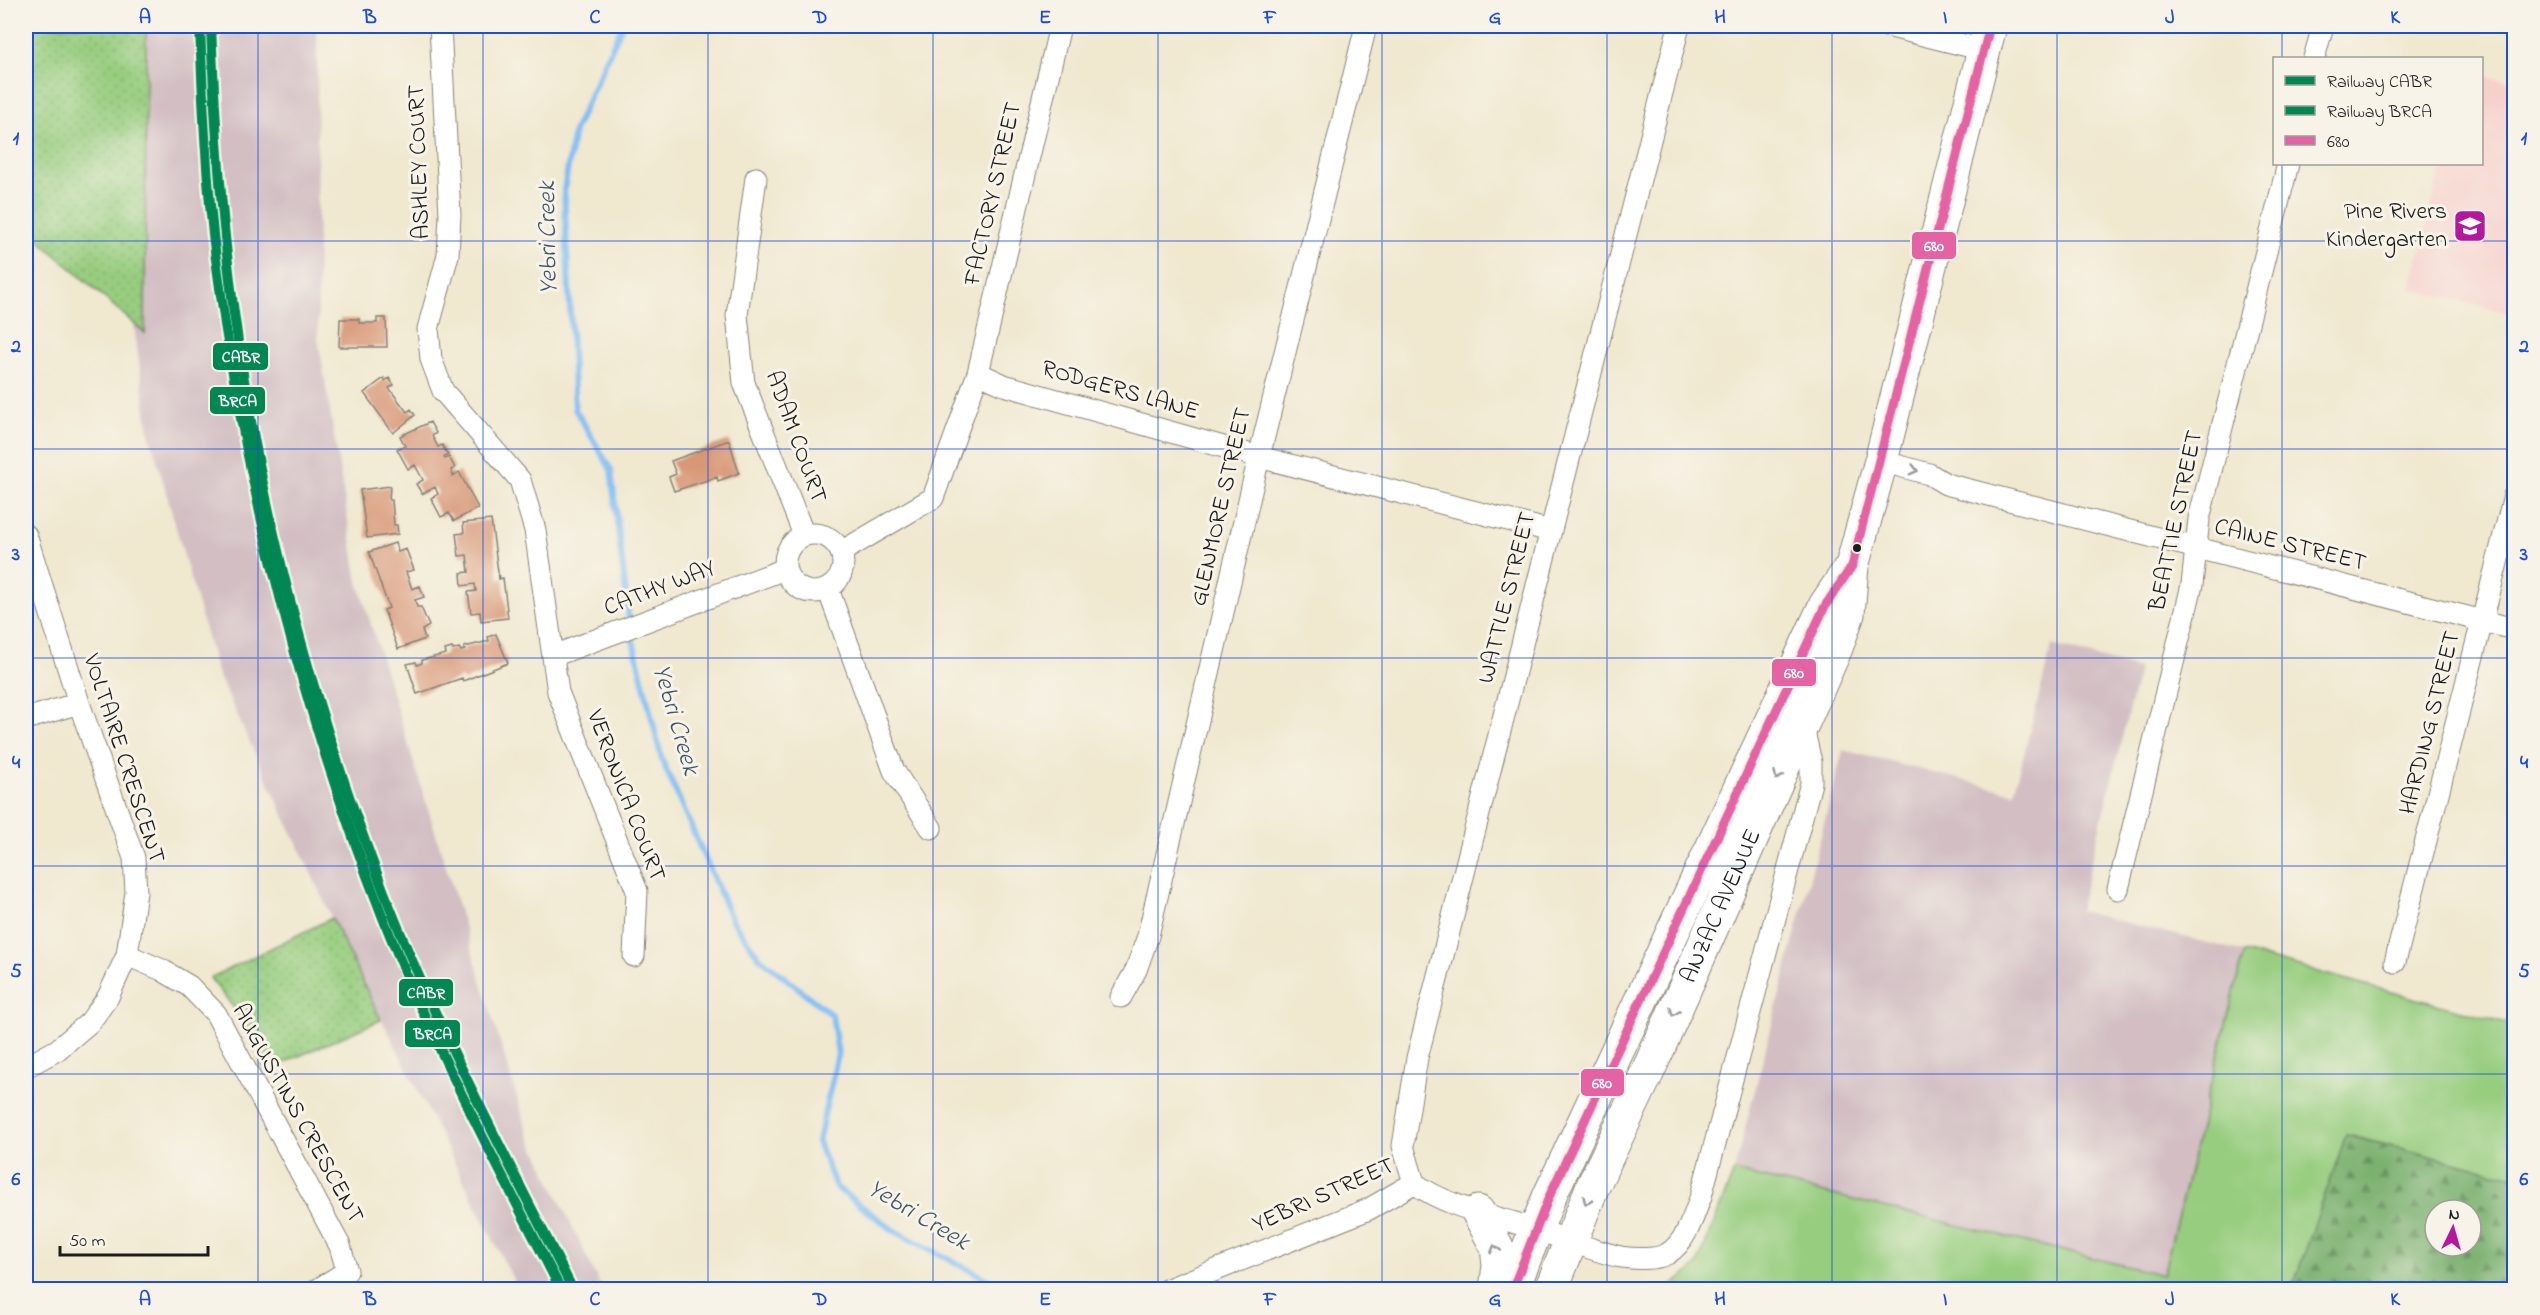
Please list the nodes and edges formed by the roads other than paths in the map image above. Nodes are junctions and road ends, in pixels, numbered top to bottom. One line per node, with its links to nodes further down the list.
1 (440, 26): 25 (street, ASHLEY COURT)
2 (1060, 26): 11 (street, FACTORY STREET)
3 (1366, 26): 12 (street, GLENMORE STREET)
4 (1679, 26): 15 (street, WATTLE STREET)
5 (1887, 26): 7 (street)
6 (2323, 26): 8 (street)
7 (1987, 38): 13 (highway, ANZAC AVENUE)
8 (2314, 57)
9 (2288, 165): 18 (street, BEATTIE STREET)
10 (756, 178): 17 (street, ADAM COURT)
11 (978, 373): 12 (street, RODGERS LANE); 19 (street)
12 (1259, 457): 15 (street, RODGERS LANE); 34 (street, GLENMORE STREET)
13 (1881, 461): 18 (street, CAINE STREET, one-way to 18); 20 (highway, ANZAC AVENUE)
14 (2514, 496): 23 (street, HARDING STREET)
15 (1551, 531): 36 (street, WATTLE STREET)
16 (26, 535): 26 (street, VOLTAIRE CRESCENT)
17 (804, 535): 19 (street); 21 (street)
18 (2196, 549): 23 (street, CAINE STREET); 30 (street, BEATTIE STREET)
19 (841, 552): 22 (street)
20 (1852, 566): 28 (highway, ANZAC AVENUE); 38 (highway, ANZAC AVENUE)
21 (785, 569): 22 (street); 25 (street, CATHY WAY)
22 (828, 589): 29 (street)
23 (2483, 622): 24 (street, CAINE STREET); 33 (street, HARDING STREET)
24 (2514, 629)
25 (553, 656): 32 (street, VERONICA COURT)
26 (80, 703): 27 (street); 31 (street, VOLTAIRE CRESCENT)
27 (26, 719)
28 (1802, 723): 39 (highway, ANZAC AVENUE, one-way to 39); 39 (street)
29 (931, 828)
30 (2118, 889)
31 (127, 955): 35 (street, VOLTAIRE CRESCENT); 40 (street, AUGUSTINS CRESCENT)
32 (634, 956)
33 (2395, 962)
34 (1121, 997)
35 (26, 1067)
36 (1414, 1183): 37 (street, YEBRI STREET); 41 (street, YEBRI STREET)
37 (1478, 1212): 38 (street, YEBRI STREET); 42 (highway, one-way to 37)
38 (1537, 1229): 39 (street); 43 (highway, ANZAC AVENUE)
39 (1570, 1240): 44 (highway, ANZAC AVENUE)
40 (317, 1290)
41 (1166, 1290)
42 (1496, 1290)
43 (1512, 1290)
44 (1551, 1290)

